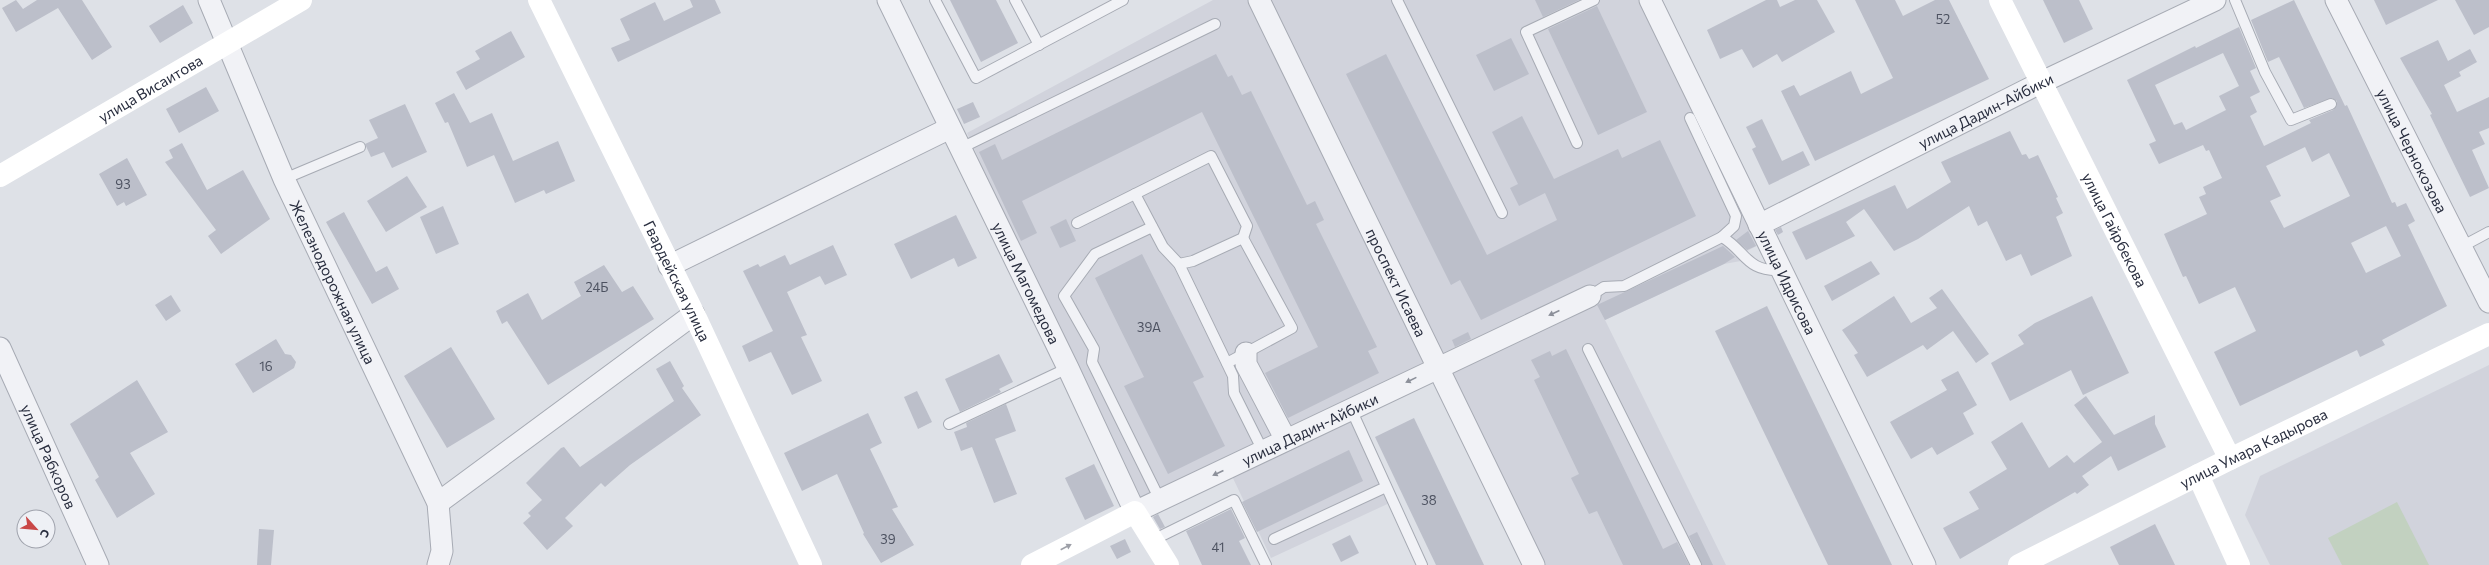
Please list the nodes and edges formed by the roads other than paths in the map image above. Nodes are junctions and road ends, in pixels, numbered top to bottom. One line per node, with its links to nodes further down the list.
1 (209, 0): 17 (street, Железнодорожная улица)
2 (301, 0): 17 (main road, улица Висаитова)
3 (539, 0): 38 (main road, Гвардейская улица)
4 (888, 0): 22 (street, улица Магомедова)
5 (935, 0): 18 (lane)
6 (1123, 0): 18 (lane)
7 (1259, 0): 48 (street, проспект Исаева)
8 (1397, 0): 29 (lane)
9 (1594, 0): 23 (lane)
10 (1650, 0): 31 (street, улица Идрисова)
11 (2000, 0): 19 (main road, улица Гайрбекова)
12 (2215, 0): 19 (street, улица Дадин-Айбики)
13 (2235, 0): 20 (lane)
14 (2336, 0): 36 (street, улица Чернокозова)
15 (1017, 1): 18 (lane)
16 (1215, 24): 25 (lane)
17 (228, 43): 26 (main road, улица Висаитова); 27 (street, Железнодорожная улица)
18 (1039, 45)
19 (2040, 83): 31 (street, улица Дадин-Айбики); 54 (main road, улица Гайрбекова)
20 (2331, 104)
21 (1690, 118): 34 (lane)
22 (950, 128): 25 (street, улица Магомедова); 38 (street)
23 (1577, 143)
24 (360, 147): 27 (lane)
25 (959, 149): 49 (street, улица Магомедова)
26 (0, 176)
27 (284, 179): 58 (street, Железнодорожная улица)
28 (1136, 194): 30 (lane); 32 (lane); 35 (lane)
29 (1502, 213)
30 (1077, 223)
31 (1759, 225): 39 (street, улица Идрисова)
32 (1152, 227): 37 (lane); 57 (lane)
33 (2489, 232): 36 (lane)
34 (1722, 237): 39 (lane); 40 (lane)
35 (1243, 238): 37 (lane); 46 (lane)
36 (2461, 247): 41 (street, улица Чернокозова)
37 (1179, 264): 47 (lane)
38 (670, 266): 42 (main road, Гвардейская улица)
39 (1781, 270): 71 (street, улица Идрисова)
40 (1590, 296): 48 (street, улица Дадин-Айбики, one-way to 48)
41 (2489, 302)
42 (694, 314): 58 (street); 64 (main road, Гвардейская улица)
43 (2489, 334): 54 (main road, улица Умара Кадырова)
44 (0, 348): 62 (street, улица Рабкоров)
45 (1588, 349): 70 (lane)
46 (1246, 353): 47 (lane); 52 (street)
47 (1227, 363): 53 (lane)
48 (1438, 367): 50 (street, улица Дадин-Айбики, one-way to 50); 69 (street, проспект Исаева)
49 (1068, 368): 51 (lane); 59 (street, улица Магомедова)
50 (1351, 409): 52 (street, улица Дадин-Айбики); 56 (lane)
51 (949, 424)
52 (1286, 440): 53 (street, улица Дадин-Айбики)
53 (1263, 452): 57 (street, улица Дадин-Айбики, one-way to 57)
54 (2230, 459): 55 (main road, улица Умара Кадырова)
55 (2198, 475): 72 (main road, улица Умара Кадырова); 73 (main road)
56 (1386, 487): 60 (lane); 68 (lane)
57 (1160, 500): 59 (street, улица Дадин-Айбики)
58 (438, 503): 63 (street, Железнодорожная улица)
59 (1135, 512): 61 (main road, улица Магомедова); 65 (main road, улица Дадин-Айбики, one-way to 59)
60 (1274, 539)
61 (1153, 540): 66 (main road, улица Магомедова); 67 (lane)
62 (98, 565)
63 (438, 565)
64 (811, 565)
65 (1032, 565)
66 (1168, 565)
67 (1266, 565)
68 (1422, 565)
69 (1534, 565)
70 (1696, 565)
71 (1925, 565)
72 (2019, 565)
73 (2239, 565)

